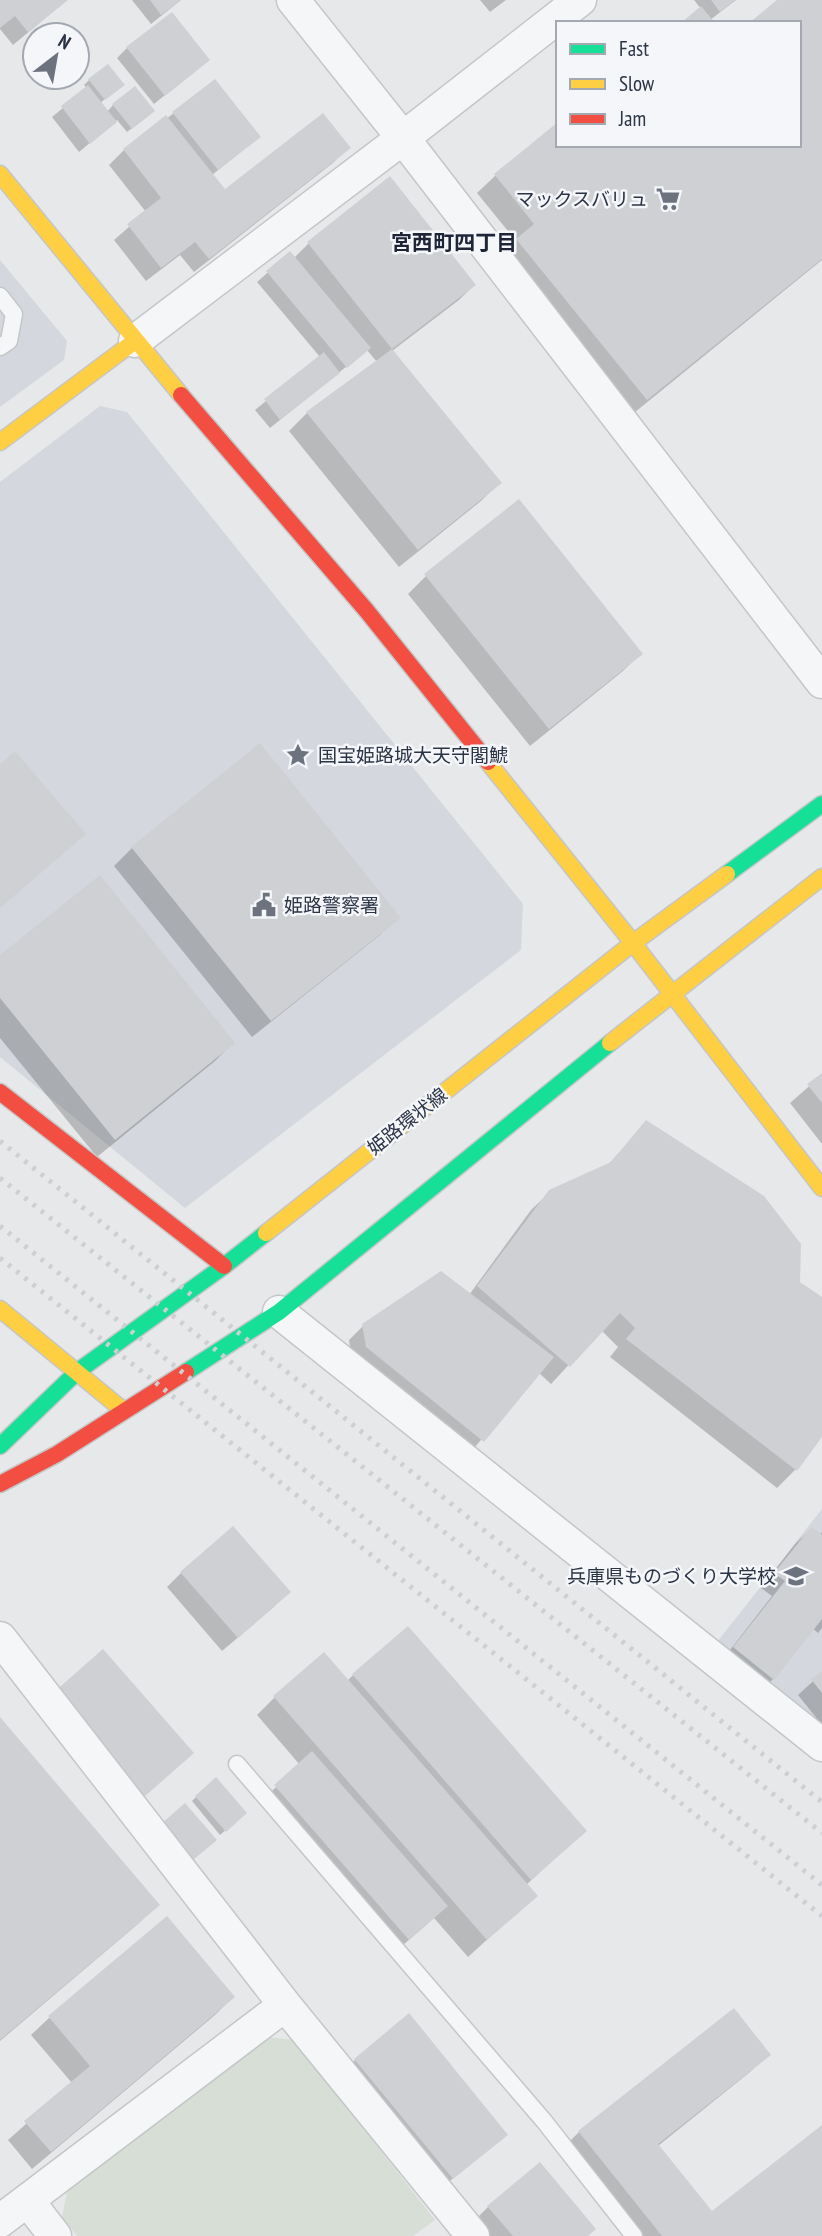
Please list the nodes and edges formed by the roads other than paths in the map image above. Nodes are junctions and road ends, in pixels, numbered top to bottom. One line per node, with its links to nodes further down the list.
1 (293, 0): 3 (street)
2 (580, 0): 3 (street)
3 (403, 138): 6 (street); 9 (street)
4 (0, 174): 6 (main road)
5 (0, 296): 7 (lane)
6 (135, 341): 8 (main road); 12 (main road)
7 (0, 347)
8 (0, 442)
9 (822, 682)
10 (822, 804): 12 (main road, 姫路環状線)
11 (822, 877): 13 (main road)
12 (633, 943): 13 (main road); 16 (main road, 姫路環状線)
13 (671, 993): 15 (main road); 18 (main road)
14 (0, 1092): 16 (main road)
15 (822, 1188)
16 (224, 1266): 19 (main road, 姫路環状線)
17 (0, 1309): 19 (main road)
18 (279, 1312): 20 (main road); 24 (street)
19 (78, 1371): 20 (main road); 21 (main road, 姫路環状線)
20 (124, 1411): 22 (main road)
21 (0, 1446)
22 (0, 1484)
23 (0, 1638): 26 (street)
24 (822, 1745)
25 (237, 1764): 31 (lane)
26 (285, 2005): 27 (street); 30 (street)
27 (28, 2201): 28 (street); 29 (street)
28 (0, 2221)
29 (55, 2236)
30 (473, 2236)
31 (634, 2236)

